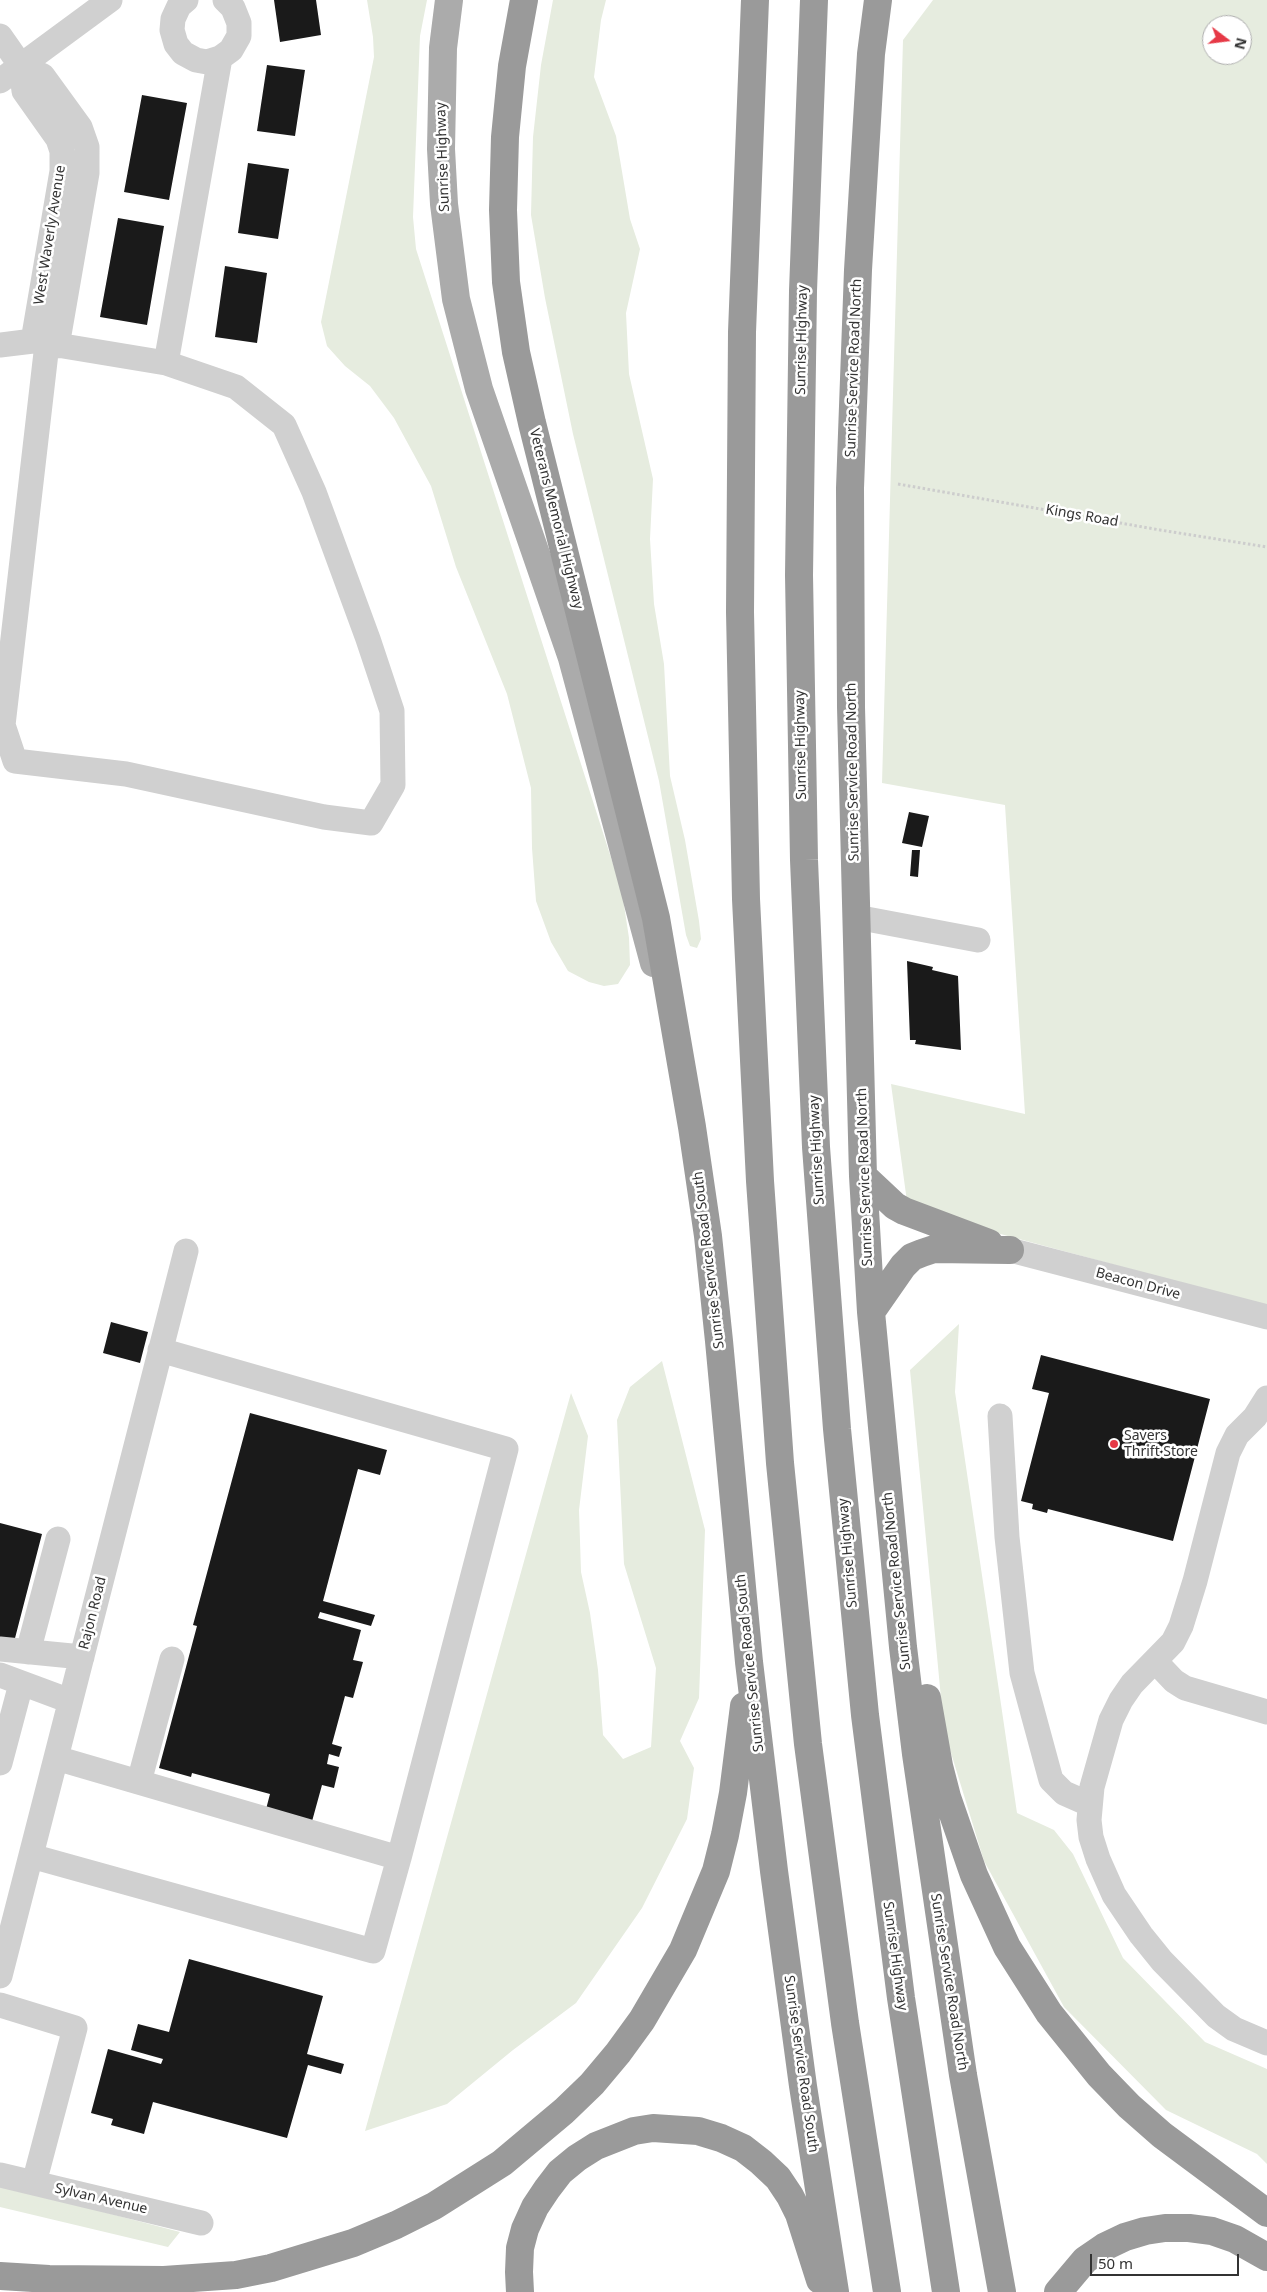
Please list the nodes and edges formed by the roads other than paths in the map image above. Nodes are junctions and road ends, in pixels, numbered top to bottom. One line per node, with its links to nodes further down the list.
1 (110, 0): 13 (street)
2 (186, 0): 12 (street)
3 (225, 0): 12 (street)
4 (449, 0): 21 (main road, Sunrise Highway)
5 (524, 0): 21 (highway, Veterans Memorial Highway)
6 (755, 0): 60 (highway)
7 (814, 0): 61 (highway, Sunrise Highway)
8 (873, 0): 11 (main road)
9 (878, 0): 11 (highway)
10 (0, 36): 13 (street)
11 (871, 54): 19 (highway, Sunrise Service Road North)
12 (220, 58): 17 (street)
13 (21, 66): 14 (street); 15 (street, West Waverly Avenue)
14 (0, 82)
15 (46, 344): 16 (street); 17 (street); 18 (street, West Waverly Avenue)
16 (0, 345)
17 (166, 363): 18 (street)
18 (8, 760)
19 (856, 917): 20 (street); 22 (highway, Sunrise Service Road North)
20 (978, 940)
21 (675, 1032): 37 (highway, Sunrise Service Road South)
22 (863, 1176): 23 (highway); 25 (highway, Sunrise Service Road North)
23 (1010, 1250): 25 (highway); 26 (street, Beacon Drive)
24 (186, 1251): 27 (street, Rajon Road)
25 (871, 1312): 30 (highway, Sunrise Service Road North)
26 (1267, 1317)
27 (160, 1350): 34 (street, Rajon Road); 46 (street)
28 (1267, 1398): 36 (street)
29 (1000, 1416): 44 (street)
30 (883, 1442): 53 (highway); 62 (highway, Sunrise Service Road North)
31 (58, 1539): 33 (street)
32 (0, 1650): 33 (street)
33 (28, 1652): 34 (street)
34 (82, 1657): 39 (street, Rajon Road)
35 (172, 1658): 43 (street)
36 (1155, 1661): 40 (street); 44 (street)
37 (749, 1662): 56 (highway); 59 (highway, Sunrise Service Road South)
38 (10, 1680): 39 (street); 42 (street)
39 (70, 1702): 41 (street, Rajon Road)
40 (1267, 1712)
41 (56, 1758): 43 (street); 45 (street, Rajon Road)
42 (0, 1763)
43 (139, 1782): 46 (street)
44 (1089, 1804): 50 (street)
45 (31, 1856): 46 (street); 47 (street, Rajon Road)
46 (399, 1858)
47 (4, 1945): 48 (street, Rajon Road)
48 (0, 1976)
49 (0, 2005): 52 (street)
50 (1267, 2044)
51 (0, 2175): 52 (street, Sylvan Avenue)
52 (34, 2183): 54 (street, Sylvan Avenue)
53 (1267, 2213)
54 (201, 2223)
55 (1267, 2257): 63 (highway)
56 (0, 2276)
57 (520, 2292): 58 (highway)
58 (824, 2292)
59 (835, 2292)
60 (887, 2292)
61 (946, 2292)
62 (1002, 2292)
63 (1058, 2292)

